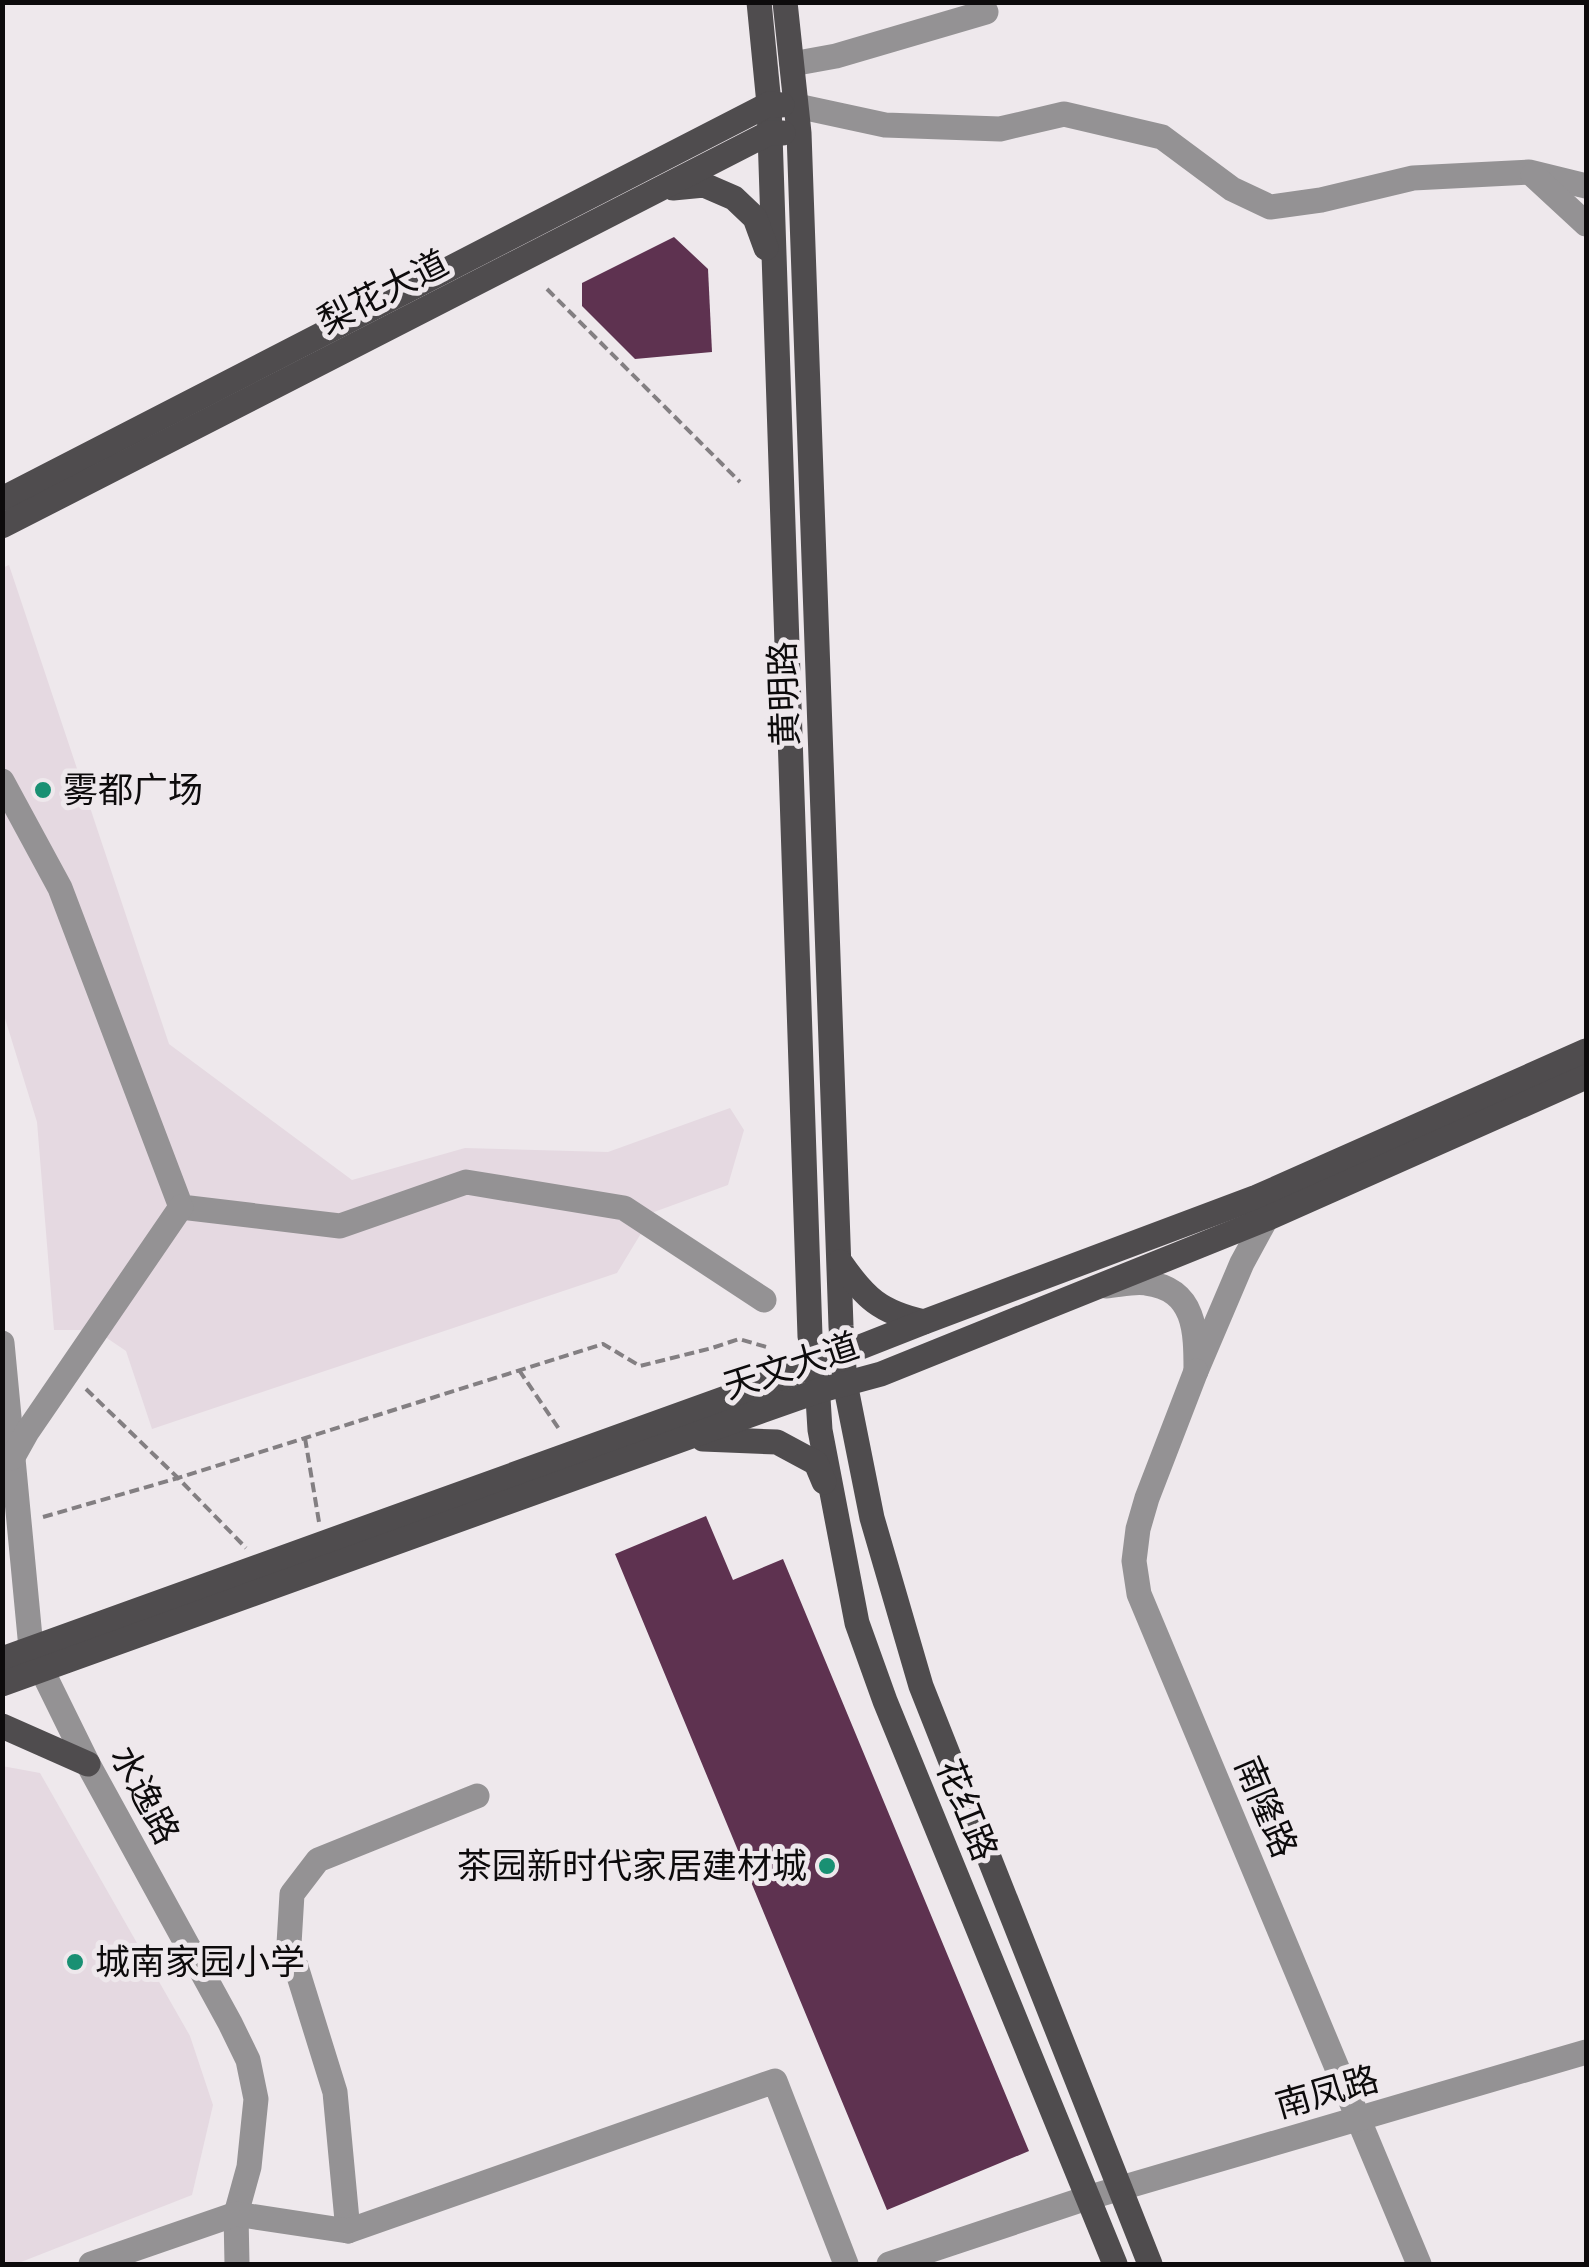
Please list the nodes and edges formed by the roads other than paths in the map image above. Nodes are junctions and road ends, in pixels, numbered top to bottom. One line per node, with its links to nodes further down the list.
1 (759, 2): 5 (main road, 黄明路)
2 (785, 2): 4 (main road, 黄明路)
3 (986, 12): 4 (street)
4 (792, 64): 6 (main road, 黄明路)
5 (769, 104): 6 (main road); 7 (main road, 黄明路); 14 (main road, 梨花大道)
6 (796, 106): 8 (main road, 黄明路); 9 (street)
7 (769, 133): 8 (main road, 梨花大道); 11 (main road, 梨花大道); 13 (main road, 黄明路)
8 (800, 133): 21 (main road, 黄明路)
9 (1530, 172): 10 (street); 12 (street)
10 (1586, 186)
11 (658, 190): 13 (main road); 15 (main road, 梨花大道)
12 (1586, 224)
13 (774, 268): 28 (main road, 黄明路)
14 (2, 499)
15 (2, 526)
16 (2, 781): 19 (street)
17 (1586, 1051): 24 (main road, 天文大道)
18 (1586, 1077): 20 (main road, 天文大道)
19 (181, 1207): 23 (street); 31 (street)
20 (1266, 1219): 22 (main road, 天文大道); 27 (street, 南隆路)
21 (840, 1262): 24 (main road); 26 (main road, 黄明路)
22 (1101, 1286): 27 (street); 29 (main road, 天文大道)
23 (764, 1300)
24 (924, 1322): 26 (main road, 天文大道)
25 (2, 1343): 31 (street, 水逸路)
26 (844, 1355): 28 (main road, 天文大道); 29 (main road, 黄明路)
27 (1196, 1371): 43 (street, 南隆路)
28 (817, 1379): 29 (main road, 天文大道); 30 (main road, 天文大道); 32 (main road, 花红路); 35 (main road, 天文大道)
29 (845, 1384): 37 (main road, 花红路)
30 (688, 1438): 32 (main road); 35 (main road, 天文大道)
31 (8, 1458): 33 (street, 水逸路)
32 (833, 1504): 38 (main road, 花红路)
33 (11, 1527): 35 (street, 水逸路)
34 (2, 1658): 35 (main road, 天文大道)
35 (36, 1659): 36 (main road, 天文大道); 40 (street, 水逸路)
36 (2, 1684)
37 (922, 1686): 38 (main road); 44 (main road, 花红路)
38 (885, 1702): 45 (main road, 花红路)
39 (2, 1726): 40 (main road)
40 (88, 1764): 46 (street, 水逸路)
41 (477, 1796): 47 (street)
42 (1586, 2052): 43 (street, 南凤路)
43 (1360, 2119): 44 (street, 南凤路); 54 (street, 南隆路)
44 (1119, 2189): 45 (street, 南凤路); 53 (main road, 花红路)
45 (1087, 2198): 51 (street, 南凤路); 52 (main road, 花红路)
46 (236, 2214): 47 (street); 48 (street); 49 (street, 水逸路)
47 (348, 2231): 50 (street)
48 (91, 2264)
49 (237, 2264)
50 (846, 2264)
51 (889, 2264)
52 (1115, 2264)
53 (1150, 2264)
54 (1419, 2264)

